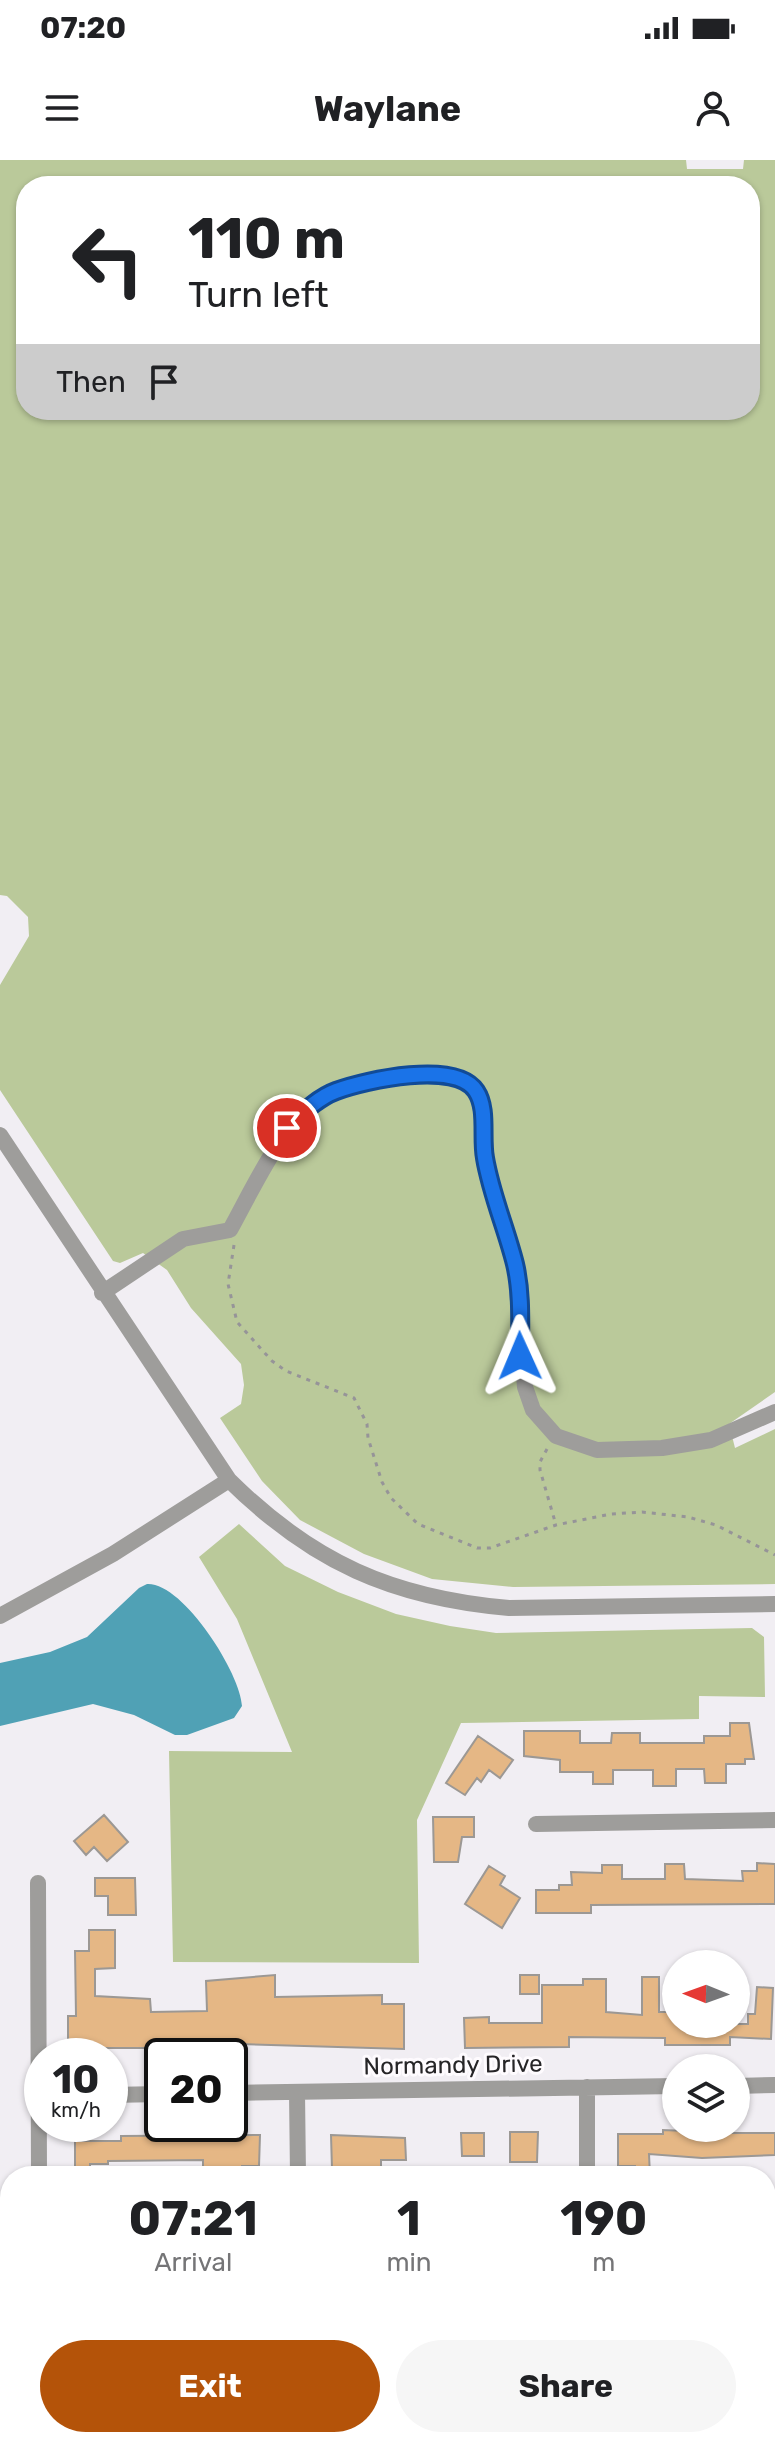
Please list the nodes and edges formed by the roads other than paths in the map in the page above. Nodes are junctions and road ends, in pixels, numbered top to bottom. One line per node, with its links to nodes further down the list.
1 (0, 1135): 2 (street)
2 (102, 1293): 3 (street); 4 (street)
3 (775, 1412)
4 (229, 1480): 5 (street); 6 (street)
5 (775, 1604)
6 (0, 1616)
7 (775, 1820): 8 (street)
8 (536, 1824)
9 (38, 1883): 10 (street)
10 (40, 2038)
11 (775, 2085): 13 (street)
12 (662, 2086): 14 (street, Normandy Drive)
13 (750, 2086)
14 (587, 2087): 15 (street, Normandy Drive); 20 (street)
15 (297, 2092): 16 (street, Normandy Drive); 19 (street)
16 (248, 2093)
17 (40, 2142): 18 (street)
18 (39, 2166)
19 (298, 2166)
20 (587, 2166)

